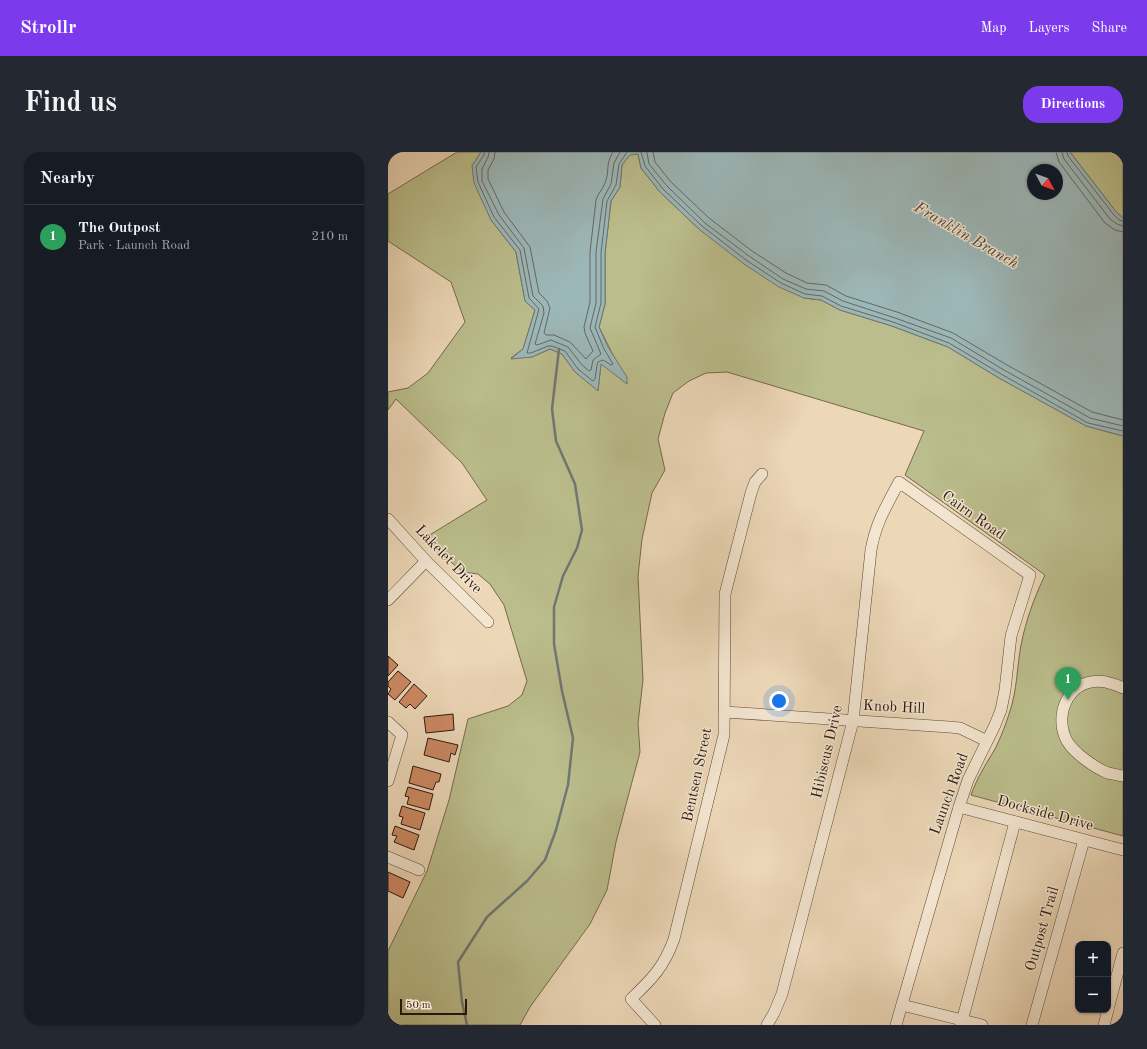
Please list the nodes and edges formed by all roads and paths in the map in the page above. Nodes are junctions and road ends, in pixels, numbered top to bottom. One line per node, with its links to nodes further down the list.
1 (762, 474): 9 (street, Bentsen Street)
2 (899, 482): 5 (street, Cairn Road); 10 (street, Hibiscus Drive)
3 (388, 519): 4 (street, Lakelet Drive)
4 (426, 561): 6 (street); 7 (street, Lakelet Drive)
5 (1030, 574): 12 (street, Launch Road)
6 (388, 600)
7 (488, 622)
8 (1123, 688): 13 (street)
9 (725, 712): 10 (street, Knob Hill); 27 (street, Bentsen Street)
10 (853, 721): 12 (street, Knob Hill); 28 (street, Hibiscus Drive)
11 (388, 722): 15 (street)
12 (987, 741): 16 (street, Launch Road)
13 (1123, 776): 14 (street)
14 (1123, 780)
15 (388, 781)
16 (959, 807): 17 (street, Dockside Drive); 24 (street, Launch Road)
17 (1015, 822): 18 (street, Dockside Drive); 26 (street)
18 (1084, 840): 19 (street, Dockside Drive); 31 (street, Outpost Trail)
19 (1123, 850)
20 (388, 858): 21 (street)
21 (418, 870)
22 (1123, 953): 23 (street)
23 (1111, 999)
24 (902, 1005): 26 (street); 29 (street, Launch Road)
25 (1107, 1013): 32 (street)
26 (961, 1023): 30 (street)
27 (654, 1025)
28 (767, 1025)
29 (896, 1025)
30 (982, 1025)
31 (1032, 1025)
32 (1104, 1025)

